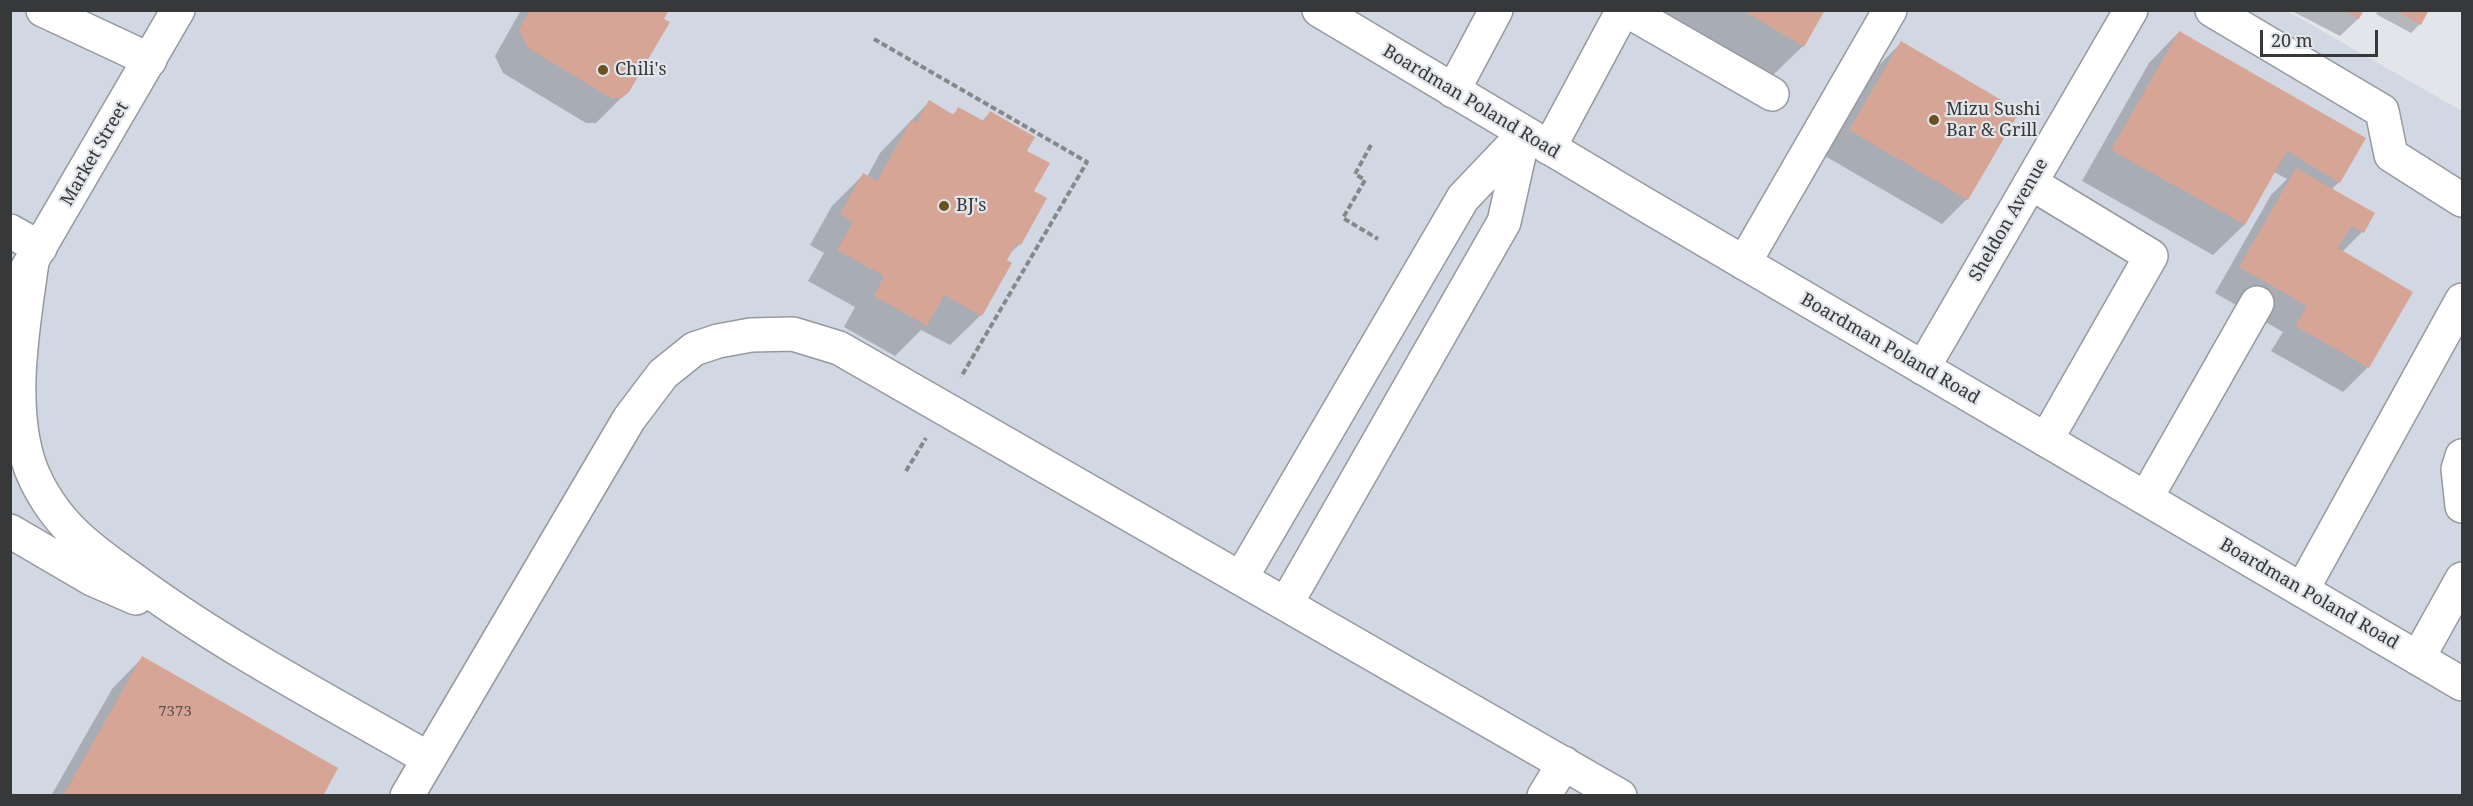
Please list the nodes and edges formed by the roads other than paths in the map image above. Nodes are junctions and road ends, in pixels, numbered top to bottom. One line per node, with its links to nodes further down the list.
1 (44, 10): 9 (main road)
2 (178, 10): 9 (main road, Market Street)
3 (1319, 10): 10 (main road, Boardman Poland Road)
4 (1496, 10): 10 (main road)
5 (1625, 10): 11 (main road); 12 (main road)
6 (1890, 10): 17 (main road)
7 (2131, 10): 13 (main road, Sheldon Avenue)
8 (2212, 10): 14 (main road)
9 (150, 60): 16 (main road, Market Street)
10 (1453, 91): 12 (main road, Boardman Poland Road)
11 (1772, 94)
12 (1537, 141): 17 (main road, Boardman Poland Road); 27 (main road); 30 (main road)
13 (2031, 183): 21 (main road, Sheldon Avenue); 22 (main road)
14 (2463, 200)
15 (10, 231): 16 (main road)
16 (36, 255): 18 (main road, Market Street); 31 (main road)
17 (1744, 263): 21 (main road, Boardman Poland Road)
18 (10, 298)
19 (2463, 300): 29 (main road)
20 (2257, 303): 24 (main road)
21 (1923, 368): 22 (main road, Boardman Poland Road)
22 (2046, 440): 24 (main road, Boardman Poland Road)
23 (2463, 456): 25 (main road)
24 (2146, 498): 29 (main road, Boardman Poland Road)
25 (2463, 506)
26 (10, 531): 31 (main road)
27 (1240, 578): 30 (main road); 34 (main road)
28 (2463, 579): 32 (main road)
29 (2302, 590): 32 (main road, Boardman Poland Road)
30 (1286, 604): 35 (main road)
31 (192, 621): 34 (main road)
32 (2418, 658): 33 (main road, Boardman Poland Road)
33 (2463, 684)
34 (429, 759): 36 (main road)
35 (1564, 763): 37 (main road); 38 (main road)
36 (407, 795)
37 (1545, 795)
38 (1620, 795)

